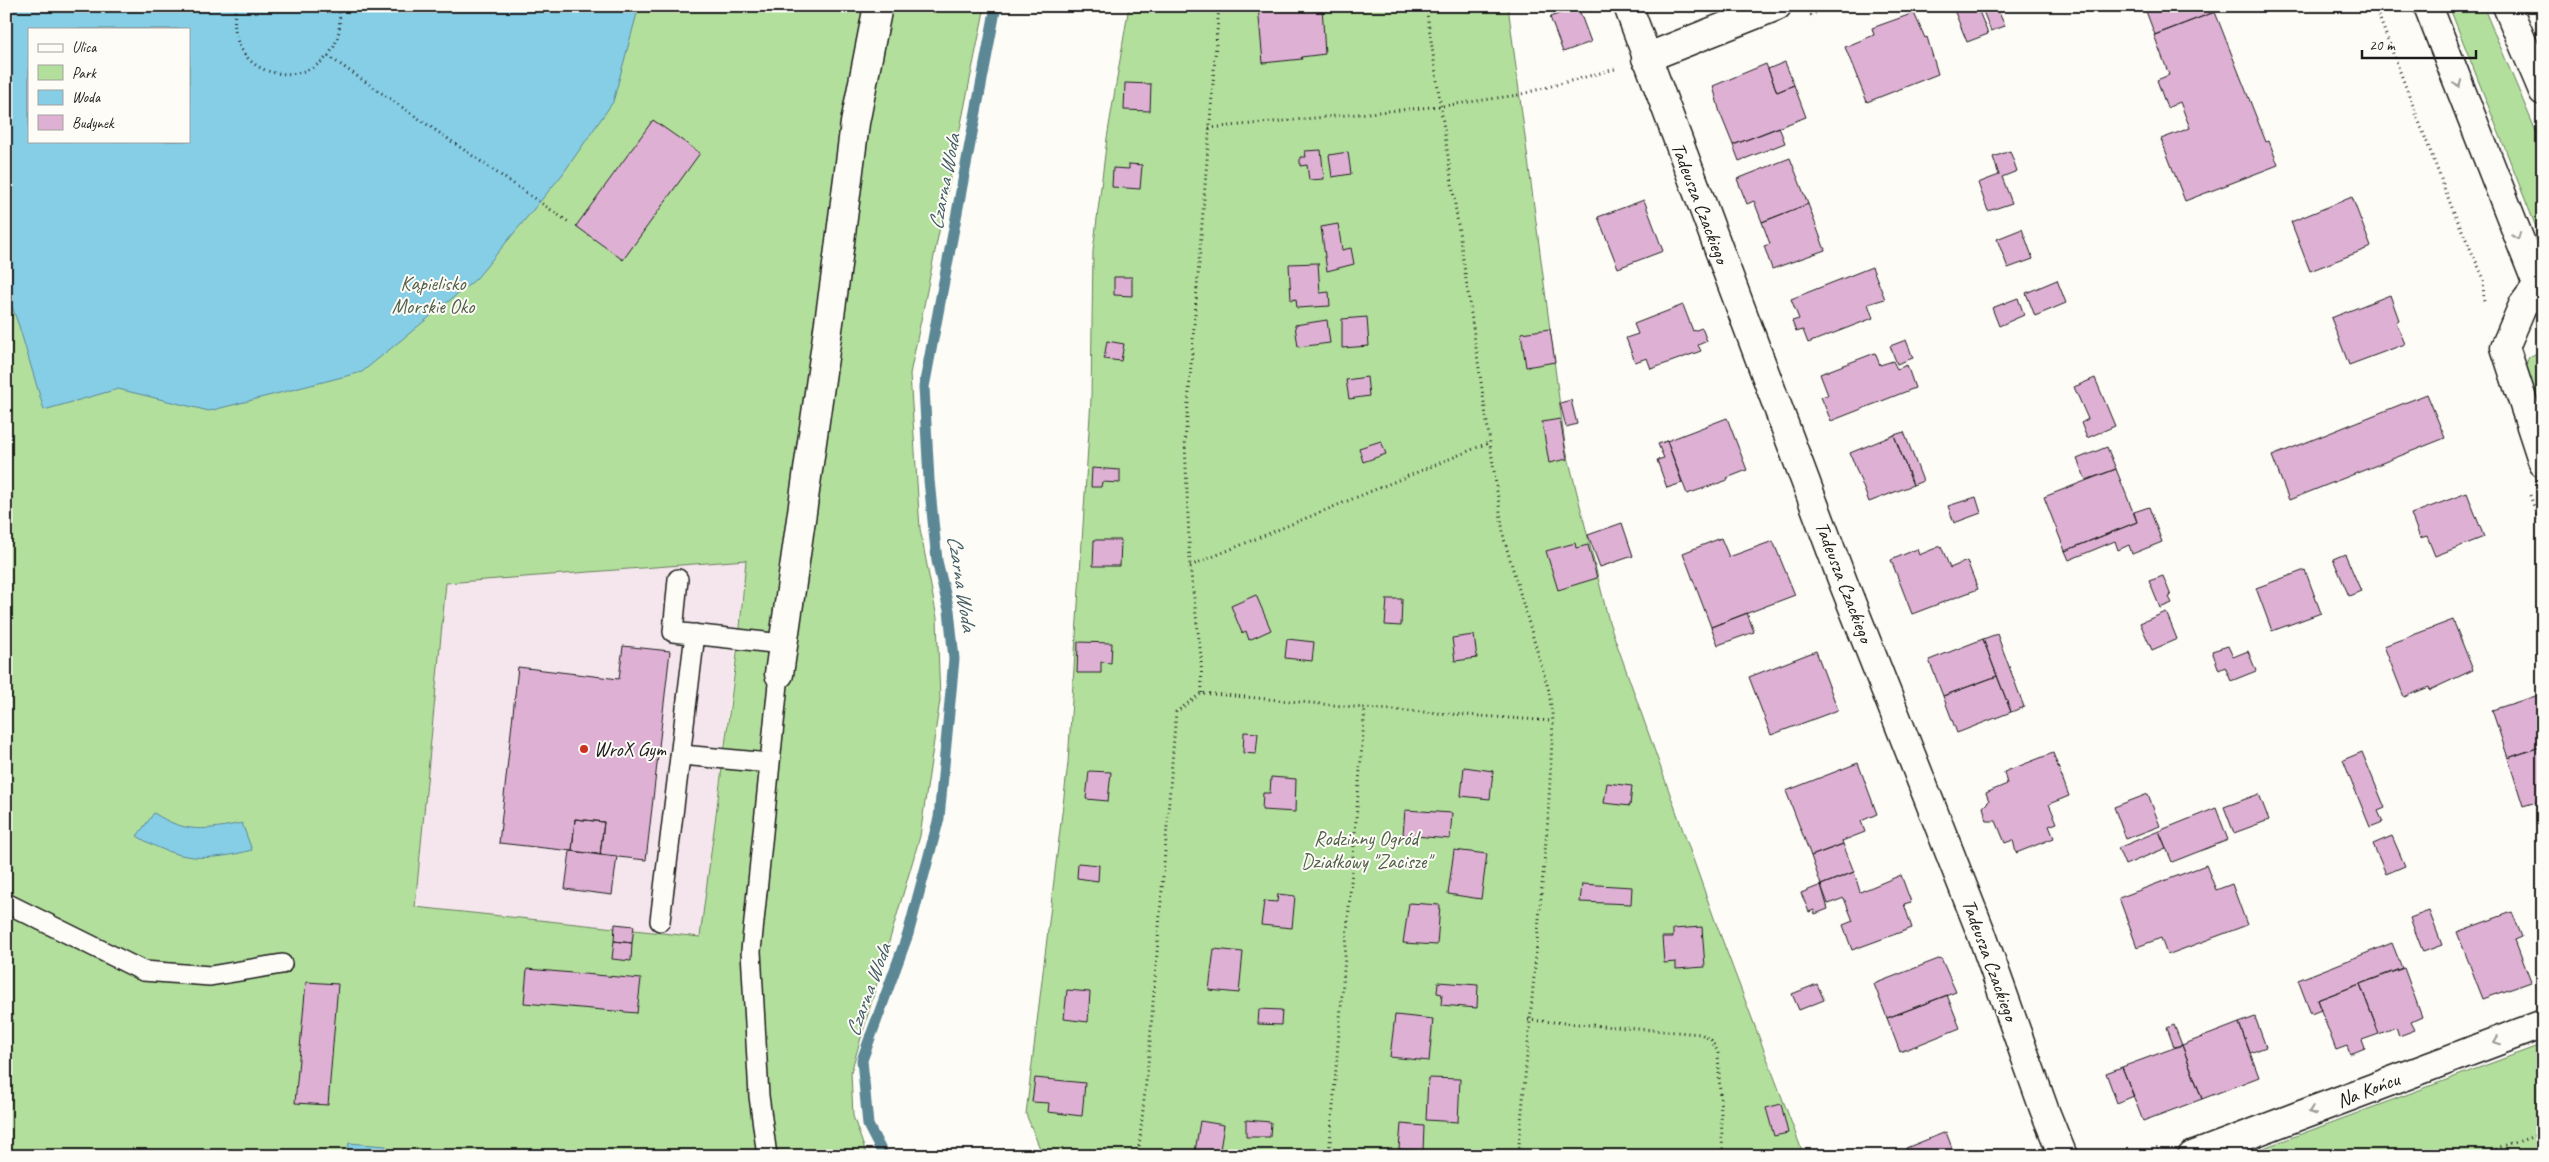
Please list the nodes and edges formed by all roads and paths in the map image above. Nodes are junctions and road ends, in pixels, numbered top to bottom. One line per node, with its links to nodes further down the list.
1 (236, 6): 11 (path)
2 (338, 6): 11 (path)
3 (878, 6): 26 (street)
4 (1219, 6): 15 (path)
5 (1426, 6): 14 (path)
6 (1628, 6): 12 (street, Tadeusza Czackiego)
7 (1777, 6): 12 (street)
8 (2374, 6): 18 (path)
9 (2428, 6): 17 (street, one-way to 17)
10 (2506, 6): 13 (street)
11 (328, 56): 16 (path)
12 (1646, 58): 14 (path); 44 (street, Tadeusza Czackiego)
13 (2543, 91)
14 (1442, 106): 15 (path); 19 (path)
15 (1209, 128): 23 (path)
16 (570, 224)
17 (2540, 293): 20 (street)
18 (2484, 306)
19 (1488, 443): 23 (path); 30 (path)
20 (2543, 462)
21 (2528, 487): 22 (path)
22 (2543, 532)
23 (1190, 566): 28 (path)
24 (678, 579): 25 (lane)
25 (695, 634): 26 (lane); 31 (lane)
26 (782, 644): 27 (street)
27 (779, 674): 32 (lane)
28 (1202, 693): 29 (path); 40 (path)
29 (1365, 708): 30 (path); 41 (path)
30 (1553, 721): 36 (path)
31 (682, 755): 32 (lane); 34 (lane)
32 (770, 763): 39 (lane)
33 (6, 903): 35 (lane)
34 (660, 921)
35 (282, 964)
36 (1528, 1020): 42 (path); 43 (path)
37 (2543, 1024): 45 (street, Na Końcu, one-way to 45)
38 (2543, 1133): 46 (path)
39 (767, 1156)
40 (1138, 1156)
41 (1329, 1156)
42 (1518, 1156)
43 (1723, 1156)
44 (2063, 1156)
45 (2192, 1156)
46 (2477, 1156)

